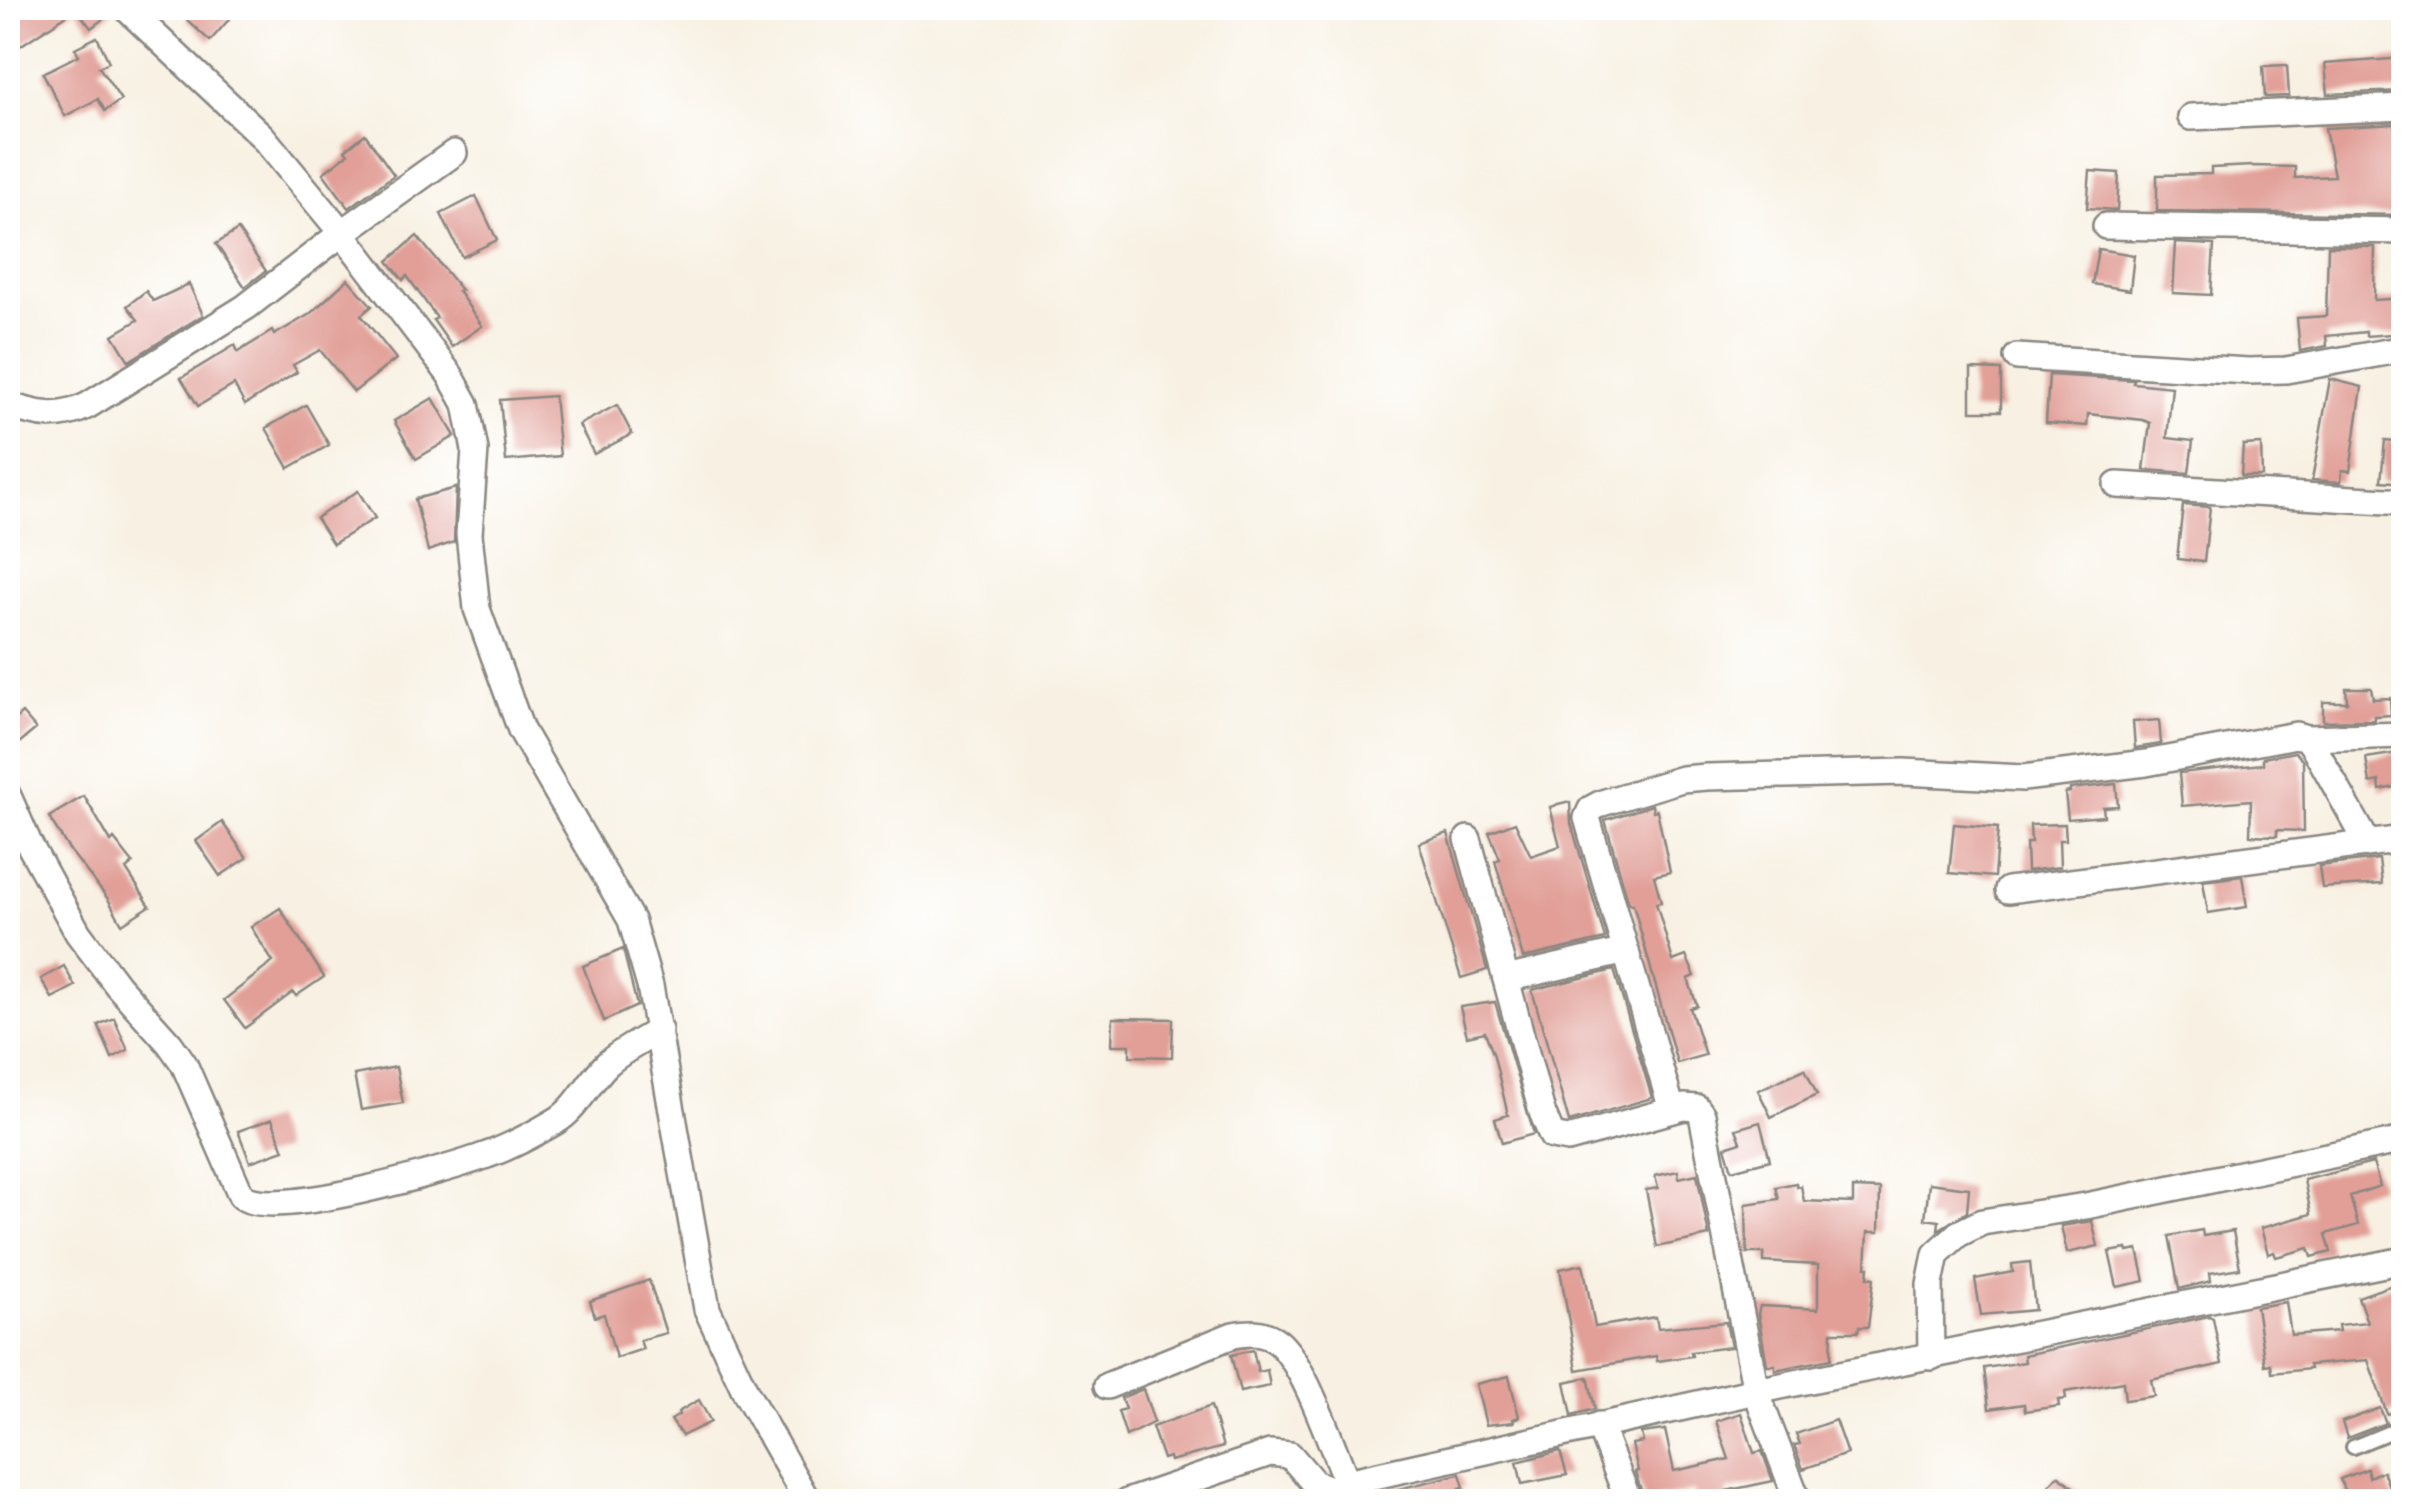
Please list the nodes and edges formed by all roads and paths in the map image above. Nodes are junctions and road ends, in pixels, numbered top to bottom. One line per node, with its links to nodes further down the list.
1 (126, 8): 7 (street)
2 (2404, 107): 3 (street)
3 (2191, 117)
4 (454, 153): 7 (street)
5 (2106, 226): 6 (street)
6 (2404, 231)
7 (342, 233): 10 (street); 22 (street)
8 (2404, 349): 9 (street)
9 (2017, 356)
10 (8, 405)
11 (2117, 485): 12 (street)
12 (2404, 502)
13 (2404, 735): 14 (street)
14 (2307, 738): 18 (street); 20 (street)
15 (8, 796): 22 (street)
16 (1468, 839): 21 (street)
17 (2404, 839): 18 (street)
18 (2367, 842): 19 (street)
19 (2008, 890)
20 (1626, 951): 21 (street); 23 (street)
21 (1506, 980): 23 (street)
22 (659, 1030): 34 (street)
23 (1672, 1110): 28 (street)
24 (2404, 1140): 26 (street)
25 (2404, 1260): 26 (street)
26 (1926, 1356): 28 (street)
27 (1106, 1386): 33 (street)
28 (1756, 1391): 29 (street); 38 (street)
29 (1599, 1425): 33 (street); 37 (street)
30 (2404, 1426): 31 (lane)
31 (2353, 1446)
32 (1286, 1454): 33 (street); 35 (street); 36 (street)
33 (1347, 1482)
34 (808, 1502)
35 (1127, 1502)
36 (1303, 1502)
37 (1629, 1502)
38 (1798, 1502)

